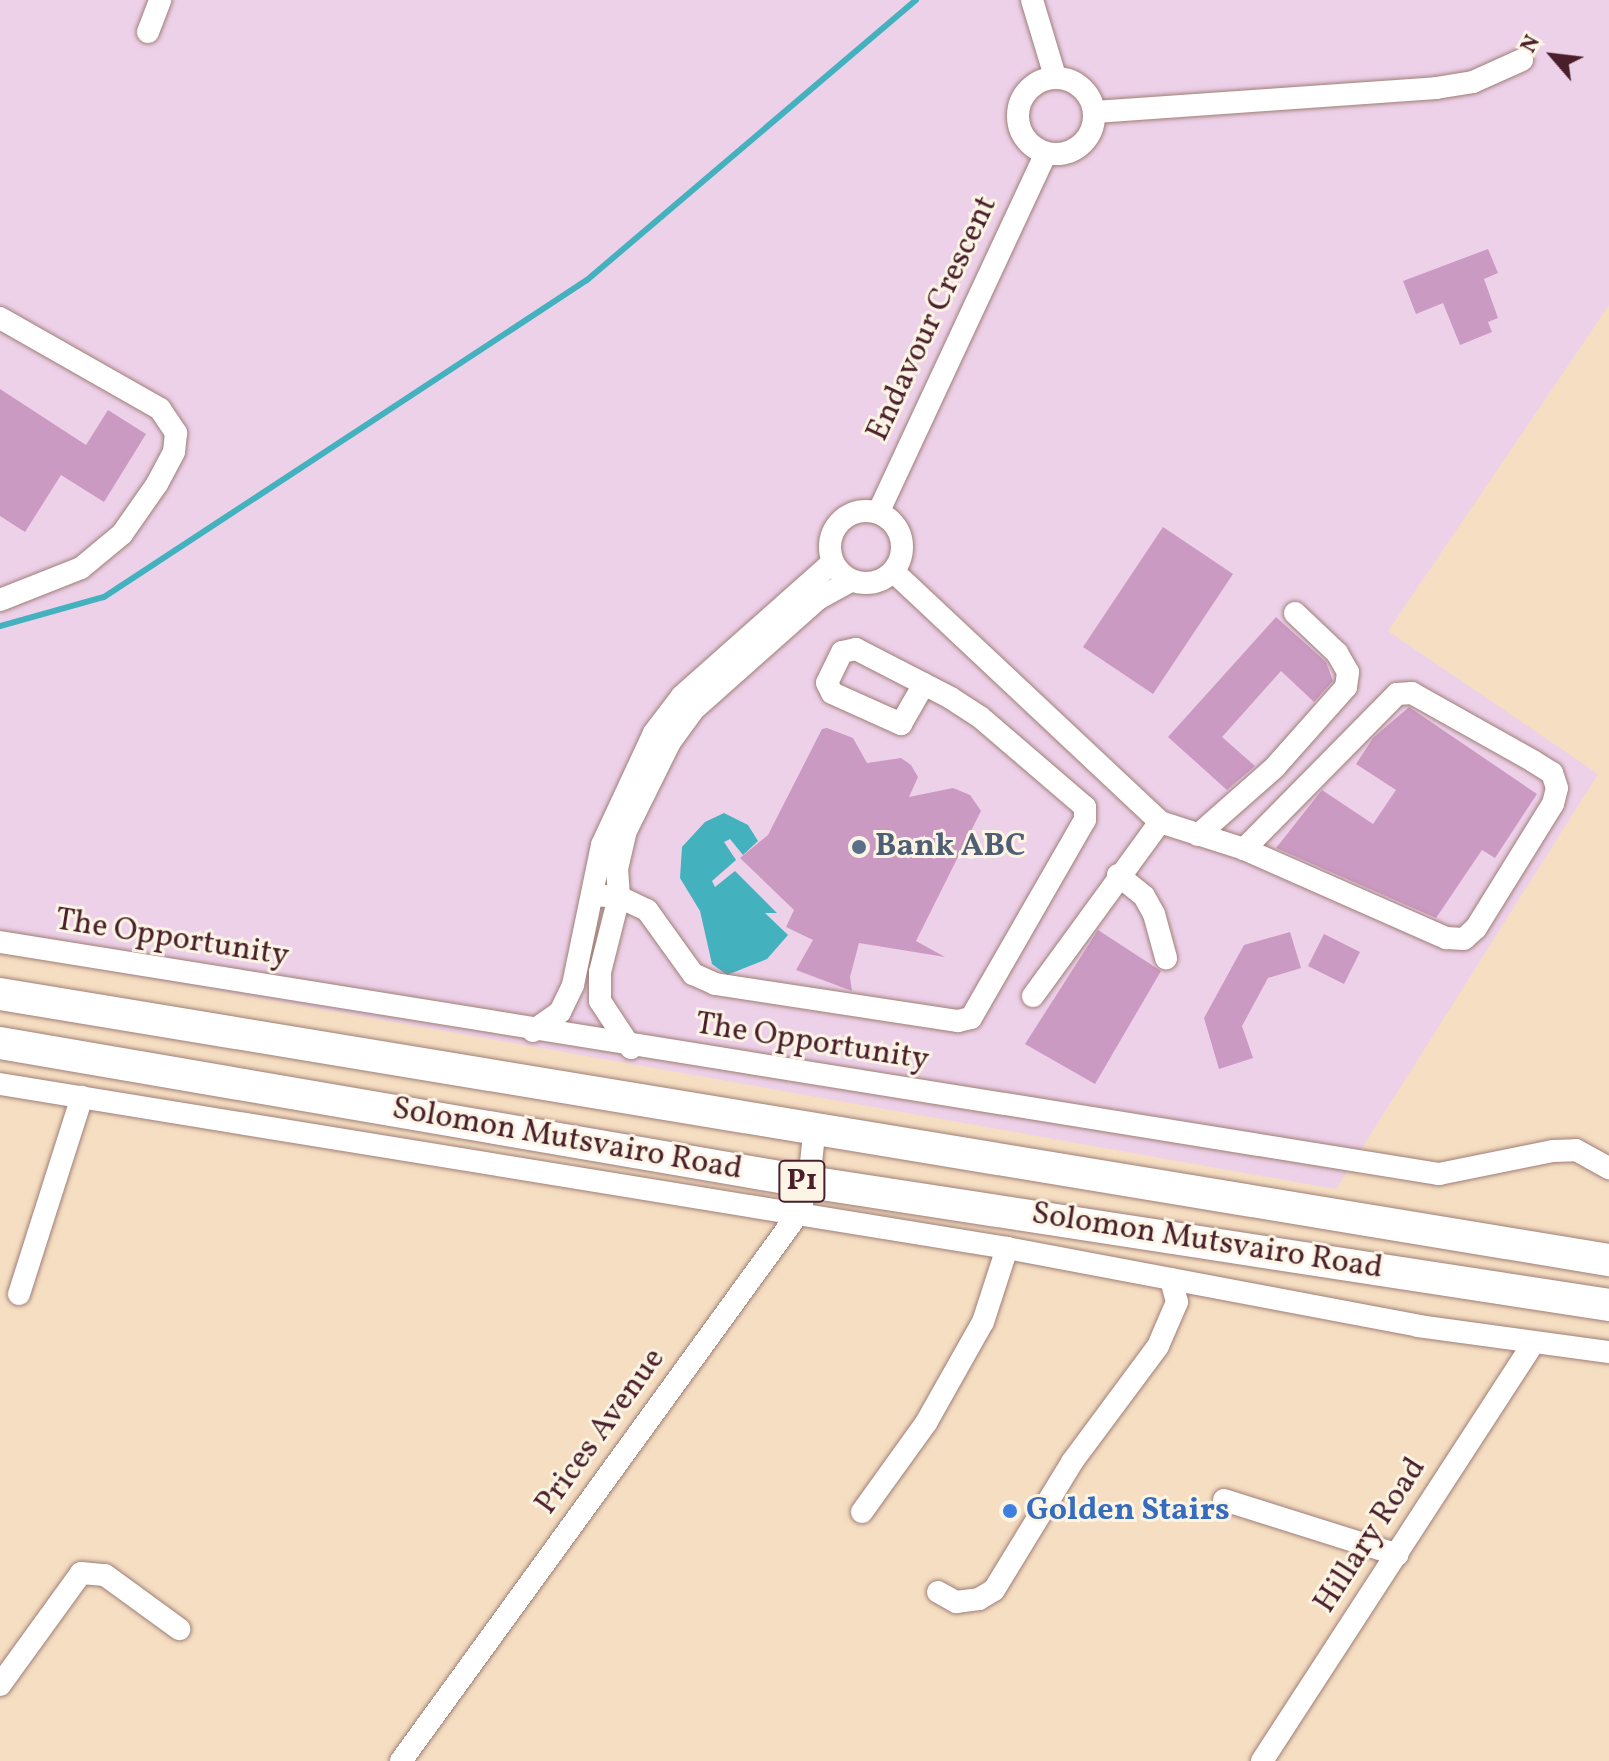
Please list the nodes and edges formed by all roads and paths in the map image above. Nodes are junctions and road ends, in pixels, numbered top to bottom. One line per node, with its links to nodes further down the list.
1 (160, 0): 3 (street)
2 (1032, 0): 5 (street)
3 (148, 32)
4 (1522, 60): 6 (street)
5 (1055, 76): 6 (street); 7 (street)
6 (1095, 112): 7 (street)
7 (1046, 153): 9 (street, Endavour Crescent)
8 (0, 318): 13 (street)
9 (879, 511): 10 (street); 11 (street)
10 (832, 563): 12 (street); 20 (street)
11 (894, 572): 12 (street); 16 (street)
12 (851, 581): 21 (street)
13 (0, 600)
14 (1295, 613): 17 (street)
15 (924, 684): 21 (street)
16 (1160, 822): 17 (street); 19 (street)
17 (1198, 835): 18 (street)
18 (1244, 849): 18 (street)
19 (1118, 875): 23 (street); 25 (street)
20 (592, 895): 21 (street); 26 (street)
21 (619, 897): 28 (street)
22 (0, 942): 26 (street, The Opportunity)
23 (1166, 958)
24 (0, 994): 31 (highway, P1)
25 (1033, 996)
26 (533, 1031): 28 (street, The Opportunity)
27 (0, 1043): 33 (highway, Solomon Mutsvairo Road / P1)
28 (631, 1048): 32 (street, The Opportunity)
29 (0, 1084): 30 (street)
30 (82, 1097): 34 (street); 38 (street)
31 (815, 1125): 33 (street, Prices Avenue); 36 (highway, P1)
32 (1609, 1168)
33 (809, 1182): 34 (street, Prices Avenue); 39 (highway, Solomon Mutsvairo Road / P1)
34 (798, 1214): 35 (street); 48 (street, Prices Avenue)
35 (1007, 1248): 37 (street); 43 (street)
36 (1609, 1260)
37 (1171, 1279): 40 (street); 45 (street)
38 (19, 1294)
39 (1608, 1299)
40 (1532, 1345): 41 (street); 44 (street, Hillary Road)
41 (1609, 1352)
42 (1224, 1500): 44 (street)
43 (862, 1512)
44 (1398, 1555): 49 (street, Hillary Road)
45 (938, 1592)
46 (179, 1629): 47 (street)
47 (0, 1685)
48 (401, 1761)
49 (1262, 1761)

